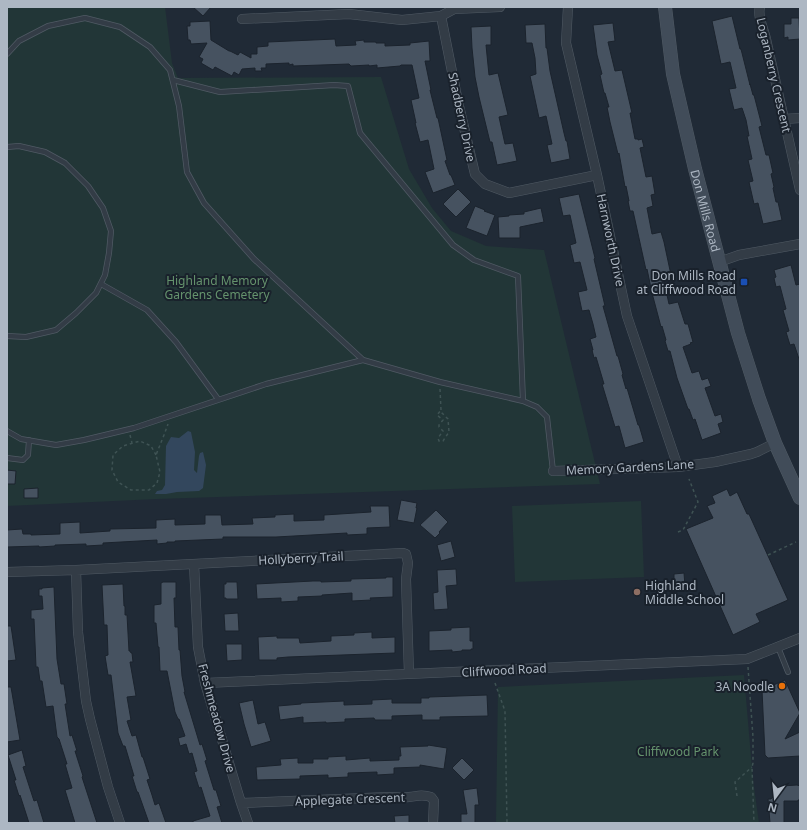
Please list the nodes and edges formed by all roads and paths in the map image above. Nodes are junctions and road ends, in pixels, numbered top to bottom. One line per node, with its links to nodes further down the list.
1 (500, 7): 5 (street)
2 (568, 7): 12 (street, Harnworth Drive)
3 (665, 7): 15 (main road, Don Mills Road)
4 (760, 7): 10 (street, Loganberry Crescent)
5 (441, 16): 6 (street); 12 (street, Shadberry Drive)
6 (242, 19)
7 (7, 54): 8 (lane)
8 (173, 80): 18 (lane); 21 (lane)
9 (800, 118): 10 (street)
10 (784, 119): 13 (street, Loganberry Crescent)
11 (7, 147): 16 (lane)
12 (597, 174): 29 (street, Harnworth Drive)
13 (800, 190)
14 (800, 244): 15 (street)
15 (718, 262): 26 (main road, Don Mills Road)
16 (101, 284): 17 (lane); 20 (lane)
17 (7, 336)
18 (363, 360): 19 (lane); 20 (lane)
19 (440, 382): 21 (lane); 22 (path)
20 (218, 399): 23 (lane)
21 (523, 401): 30 (lane)
22 (441, 410): 22 (path)
23 (170, 415): 25 (lane); 27 (path)
24 (7, 431): 25 (lane)
25 (29, 440): 28 (lane)
26 (776, 443): 29 (street, Memory Gardens Lane); 32 (main road, Don Mills Road)
27 (156, 455): 27 (path)
28 (7, 458)
29 (678, 467): 30 (street, Memory Gardens Lane)
30 (553, 471)
31 (689, 479): 33 (path)
32 (800, 498)
33 (678, 532)
34 (796, 542): 35 (path)
35 (768, 555)
36 (194, 564): 37 (street, Hollyberry Trail); 43 (street, Hollyberry Trail); 44 (street, Freshmeadow Drive)
37 (76, 570): 38 (street, Hollyberry Trail); 49 (street)
38 (7, 572)
39 (800, 638): 40 (street, Cliffwood Road)
40 (778, 647): 41 (street, Cliffwood Road); 42 (lane)
41 (748, 659): 43 (street, Cliffwood Road); 46 (path)
42 (788, 672)
43 (409, 674): 44 (street, Cliffwood Road)
44 (205, 683): 48 (street, Freshmeadow Drive)
45 (495, 683): 52 (path)
46 (752, 766): 47 (path); 53 (path)
47 (737, 796)
48 (241, 803): 50 (street, Freshmeadow Drive); 51 (street, Applegate Crescent)
49 (120, 823)
50 (248, 823)
51 (433, 823)
52 (507, 823)
53 (754, 823)

